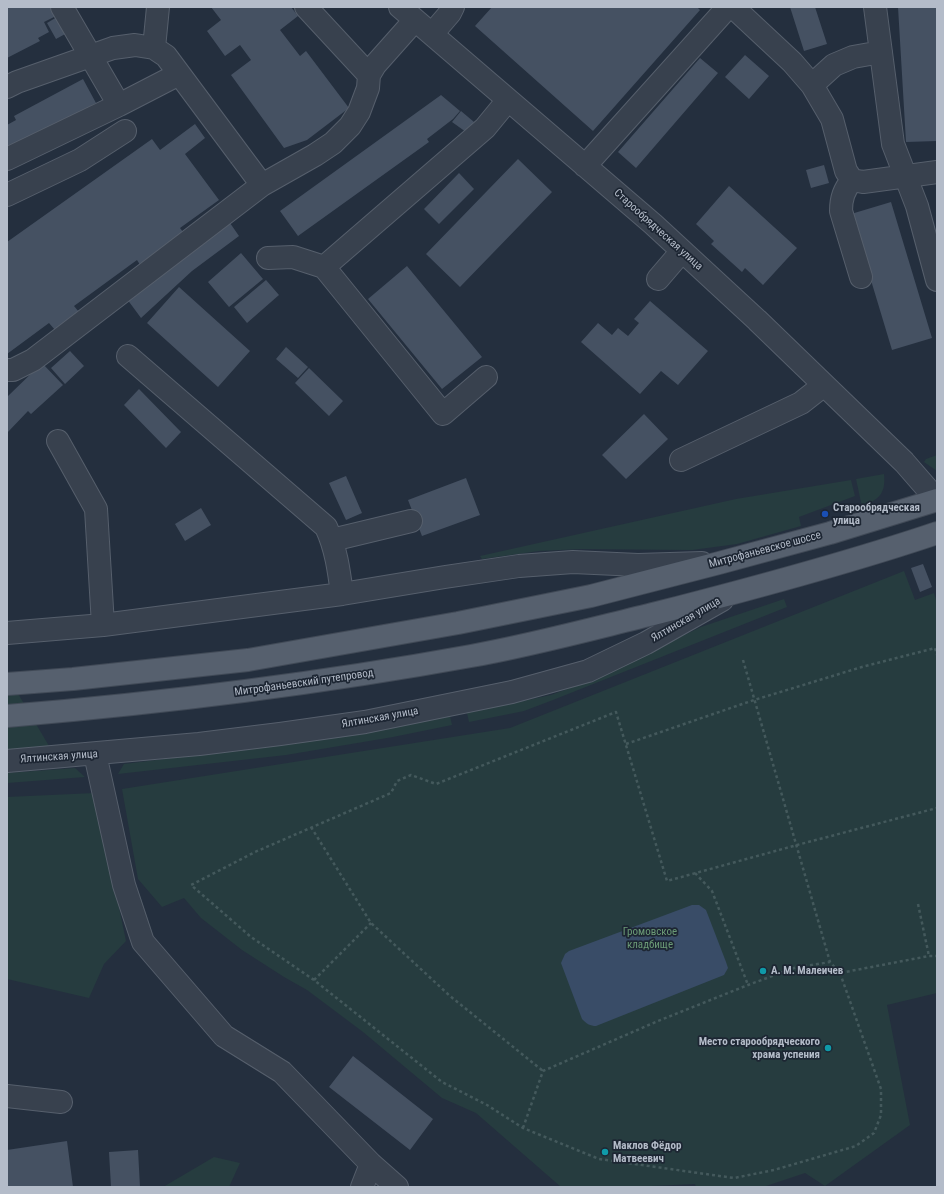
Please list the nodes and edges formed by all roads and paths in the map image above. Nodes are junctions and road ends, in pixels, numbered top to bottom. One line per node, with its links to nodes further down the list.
1 (62, 7): 13 (street)
2 (158, 7): 11 (street)
3 (306, 7): 15 (street)
4 (453, 7): 10 (street)
5 (728, 7): 22 (street)
6 (733, 7): 9 (street)
7 (874, 7): 12 (street)
8 (408, 14): 10 (street, Старообрядческая улица); 15 (street)
9 (751, 14): 16 (street)
10 (432, 34): 18 (street, Старообрядческая улица)
11 (154, 48): 13 (street); 14 (street)
12 (881, 52): 16 (street); 24 (street)
13 (90, 56): 17 (street); 19 (street)
14 (179, 74): 19 (street); 26 (street)
15 (369, 75): 26 (street)
16 (812, 85): 25 (street)
17 (7, 87)
18 (508, 100): 22 (street, Старообрядческая улица); 30 (street)
19 (119, 105): 21 (street)
20 (125, 131): 27 (street)
21 (7, 159)
22 (585, 166): 28 (street, Старообрядческая улица)
23 (937, 172): 24 (street)
24 (906, 176): 25 (street); 33 (street)
25 (852, 180): 31 (street)
26 (262, 185): 35 (street)
27 (9, 187)
28 (682, 251): 32 (street); 37 (street, Старообрядческая улица)
29 (268, 258): 30 (street)
30 (324, 267): 36 (street)
31 (861, 277)
32 (658, 279)
33 (937, 280)
34 (128, 356): 43 (street)
35 (7, 370)
36 (486, 377)
37 (824, 385): 39 (street); 40 (street, Старообрядческая улица)
38 (58, 442): 47 (street)
39 (681, 460)
40 (937, 500): 44 (main road, Митрофаньевское шоссе)
41 (410, 521): 43 (street)
42 (937, 533): 46 (main road)
43 (332, 540): 45 (street)
44 (719, 563): 45 (street); 51 (main road, Митрофаньевское шоссе)
45 (342, 594): 47 (street)
46 (732, 594): 53 (main road, Митрофаньевский путепровод); 55 (street, Ялтинская улица)
47 (103, 625): 48 (street)
48 (7, 633)
49 (937, 655): 52 (path)
50 (743, 660): 52 (path)
51 (17, 683)
52 (754, 700): 54 (path); 59 (path)
53 (7, 716)
54 (626, 744): 58 (path); 60 (path)
55 (95, 754): 56 (street, Ялтинская улица); 73 (street)
56 (7, 761)
57 (937, 808): 59 (path)
58 (311, 827): 62 (path); 67 (path)
59 (797, 845): 60 (path); 65 (path)
60 (695, 873): 68 (path)
61 (918, 904): 63 (path)
62 (371, 923): 67 (path); 69 (path)
63 (929, 956): 64 (path); 66 (path)
64 (937, 956)
65 (830, 962): 66 (path); 68 (path)
66 (840, 973): 72 (path)
67 (314, 980): 72 (path)
68 (748, 985): 69 (path)
69 (543, 1071): 72 (path)
70 (7, 1096): 71 (street)
71 (60, 1102)
72 (523, 1128)
73 (371, 1164): 74 (street); 75 (street)
74 (362, 1187)
75 (398, 1187)

